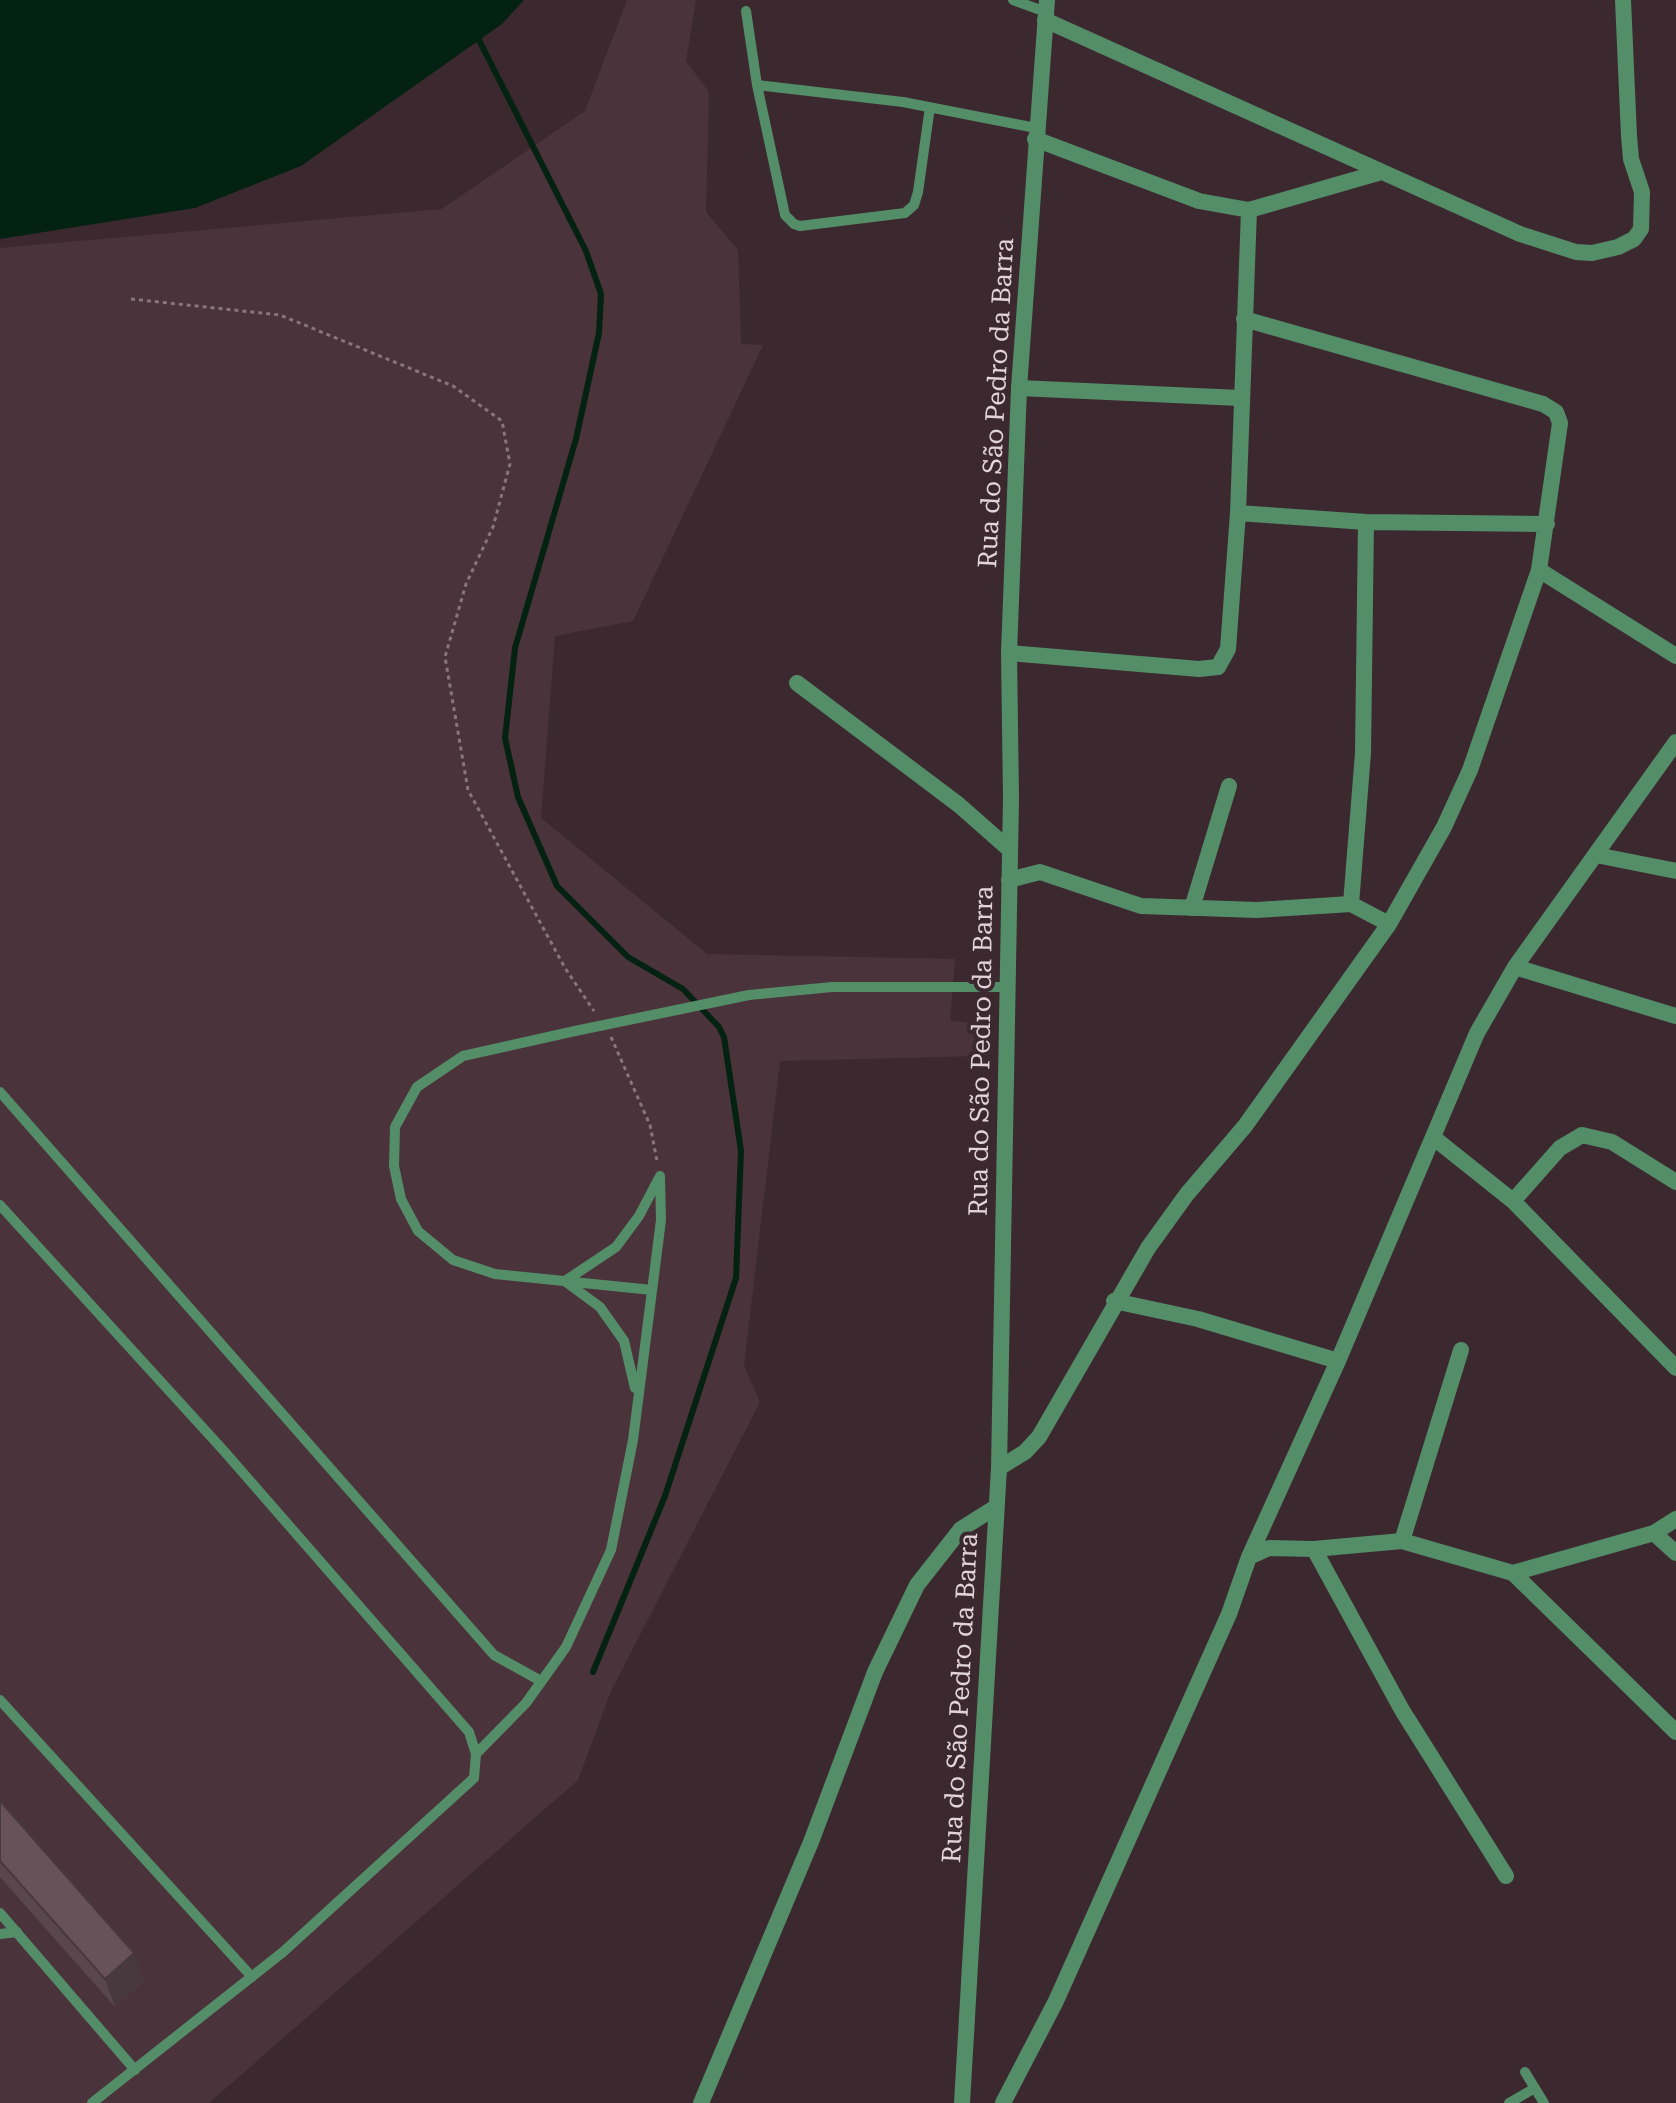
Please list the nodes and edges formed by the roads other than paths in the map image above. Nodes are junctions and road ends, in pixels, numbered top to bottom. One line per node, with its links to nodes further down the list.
1 (1013, 0): 4 (lane)
2 (1623, 0): 8 (street)
3 (746, 11): 5 (lane)
4 (1046, 11): 7 (street, Rua do São Pedro da Barra); 8 (street)
5 (757, 85): 6 (lane); 6 (lane)
6 (930, 107): 7 (lane)
7 (1036, 134): 9 (street); 11 (street, Rua do São Pedro da Barra)
8 (1378, 173): 9 (street)
9 (1249, 210): 10 (street)
10 (1244, 319): 12 (street); 15 (street)
11 (1019, 388): 12 (street); 17 (street, Rua do São Pedro da Barra)
12 (1240, 398): 13 (street)
13 (1238, 513): 14 (street); 17 (street)
14 (1366, 522): 15 (street); 26 (street)
15 (1547, 524): 16 (street)
16 (1539, 570): 18 (street); 28 (street)
17 (1009, 653): 22 (street, Rua do São Pedro da Barra)
18 (1676, 656)
19 (797, 683): 22 (street)
20 (1676, 742): 23 (street)
21 (1229, 786): 27 (street)
22 (1010, 850): 25 (street, Rua do São Pedro da Barra)
23 (1596, 855): 24 (street); 29 (street)
24 (1676, 871)
25 (1009, 880): 27 (street); 30 (street, Rua do São Pedro da Barra)
26 (1351, 904): 27 (street); 28 (street)
27 (1192, 908)
28 (1389, 924): 39 (street)
29 (1515, 967): 31 (street); 33 (street)
30 (1007, 987): 37 (lane, bridge); 44 (street, Rua do São Pedro da Barra)
31 (1676, 1016)
32 (0, 1092): 53 (lane)
33 (1434, 1138): 35 (street); 41 (street)
34 (1676, 1182): 35 (street)
35 (1513, 1201): 42 (street)
36 (0, 1205): 56 (lane)
37 (565, 1281): 38 (lane); 38 (lane); 43 (lane)
38 (652, 1290): 43 (lane)
39 (1114, 1301): 41 (street); 44 (street)
40 (1461, 1350): 48 (street)
41 (1338, 1361): 51 (street)
42 (1676, 1368)
43 (637, 1403): 53 (lane)
44 (999, 1468): 45 (street, Rua do São Pedro da Barra)
45 (996, 1507): 66 (street); 67 (street, Rua do São Pedro da Barra)
46 (1676, 1519): 47 (street)
47 (1654, 1533): 50 (street); 52 (street)
48 (1402, 1541): 49 (street); 52 (street)
49 (1314, 1549): 51 (street); 57 (street)
50 (1676, 1553)
51 (1249, 1557): 68 (street)
52 (1513, 1573): 55 (street)
53 (541, 1681): 56 (lane)
54 (0, 1700): 61 (lane)
55 (1676, 1732)
56 (476, 1754): 61 (lane)
57 (1506, 1876)
58 (0, 1913): 59 (lane)
59 (17, 1932): 60 (lane); 62 (lane)
60 (0, 1934)
61 (252, 1977): 62 (lane)
62 (135, 2070): 65 (lane)
63 (1525, 2072): 64 (lane)
64 (1535, 2088): 69 (lane); 70 (lane)
65 (92, 2103)
66 (701, 2103)
67 (962, 2103)
68 (1003, 2103)
69 (1509, 2103)
70 (1544, 2103)

